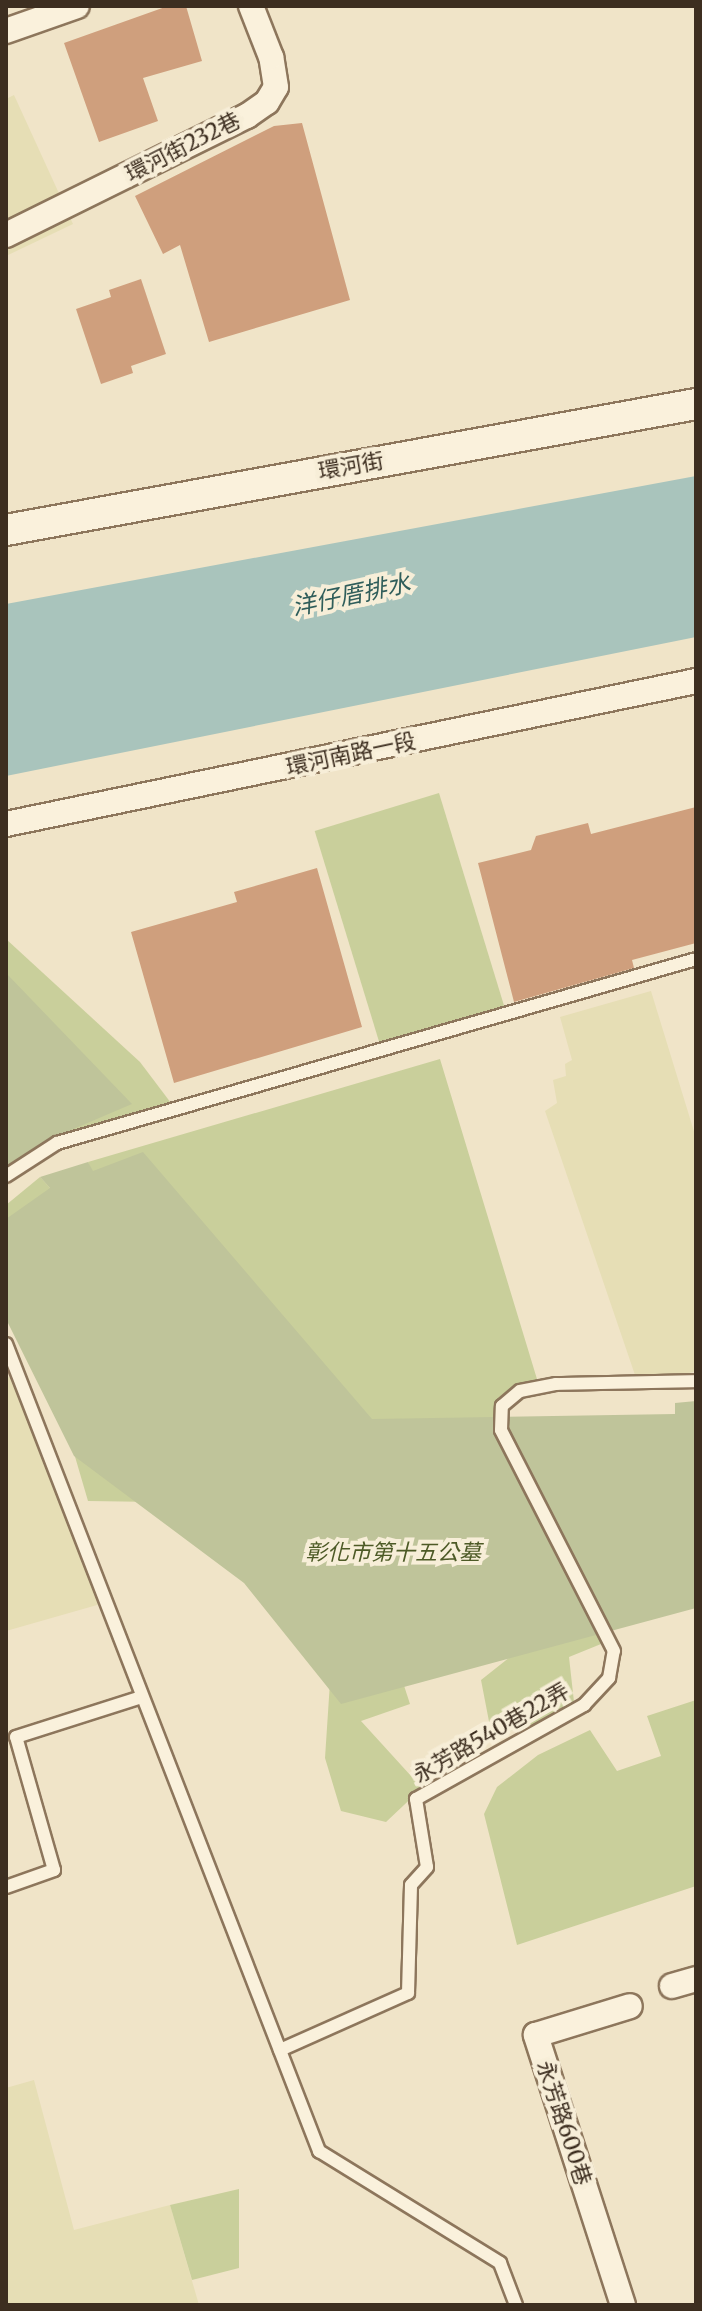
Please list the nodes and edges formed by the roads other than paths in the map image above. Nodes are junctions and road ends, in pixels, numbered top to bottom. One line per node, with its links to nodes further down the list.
1 (77, 6): 3 (street)
2 (251, 6): 4 (street, 環河街232巷)
3 (6, 31)
4 (6, 235)
5 (696, 404): 6 (street, 環河街)
6 (6, 530)
7 (696, 681): 8 (street, 環河南路一段)
8 (6, 824)
9 (696, 959): 10 (lane)
10 (6, 1176)
11 (6, 1344): 13 (lane)
12 (696, 1381): 18 (lane, 永芳路540巷22弄)
13 (141, 1697): 14 (lane); 18 (lane)
14 (6, 1887)
15 (696, 1979): 16 (street)
16 (672, 1986)
17 (630, 2006): 20 (street, 永芳路600巷)
18 (280, 2050): 19 (lane)
19 (516, 2305)
20 (623, 2305)

